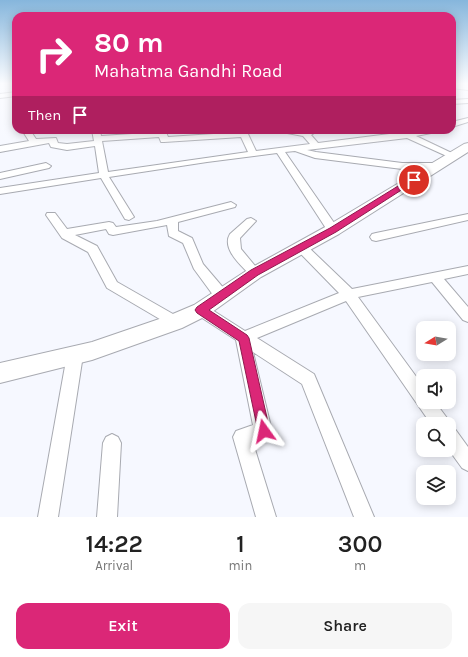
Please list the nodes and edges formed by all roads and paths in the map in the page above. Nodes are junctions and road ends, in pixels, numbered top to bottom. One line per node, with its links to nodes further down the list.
1 (468, 120): 2 (street)
2 (456, 124)
3 (29, 134): 9 (street)
4 (198, 134): 8 (street); 15 (street)
5 (306, 134): 10 (street)
6 (406, 134): 10 (street)
7 (416, 134): 14 (street)
8 (97, 137): 9 (street); 19 (street)
9 (34, 142): 11 (street)
10 (317, 146): 12 (street)
11 (0, 149)
12 (297, 149): 13 (street); 17 (street)
13 (280, 151): 15 (street); 27 (street)
14 (461, 152): 17 (street)
15 (253, 154): 19 (street)
16 (46, 166): 18 (street)
17 (438, 166): 27 (street)
18 (0, 176)
19 (104, 176): 20 (street); 23 (street)
20 (0, 191)
21 (232, 205): 25 (street)
22 (51, 215): 28 (street)
23 (129, 217)
24 (468, 217): 29 (street)
25 (172, 220): 28 (street); 35 (street)
26 (251, 221): 32 (street)
27 (333, 230): 30 (street)
28 (64, 233): 38 (street)
29 (376, 237)
30 (301, 247): 32 (street); 34 (street)
31 (468, 270): 33 (street)
32 (255, 273): 35 (street)
33 (435, 276): 34 (street); 37 (street)
34 (349, 294): 39 (street); 42 (street)
35 (221, 295): 36 (street)
36 (201, 310): 38 (street); 39 (street)
37 (468, 316)
38 (175, 322): 40 (street)
39 (244, 338): 48 (street); 49 (street)
40 (75, 355): 41 (street); 46 (street)
41 (0, 373)
42 (416, 389)
43 (112, 443): 47 (street)
44 (456, 445): 45 (street)
45 (468, 462)
46 (48, 517)
47 (107, 517)
48 (266, 517)
49 (364, 517)

